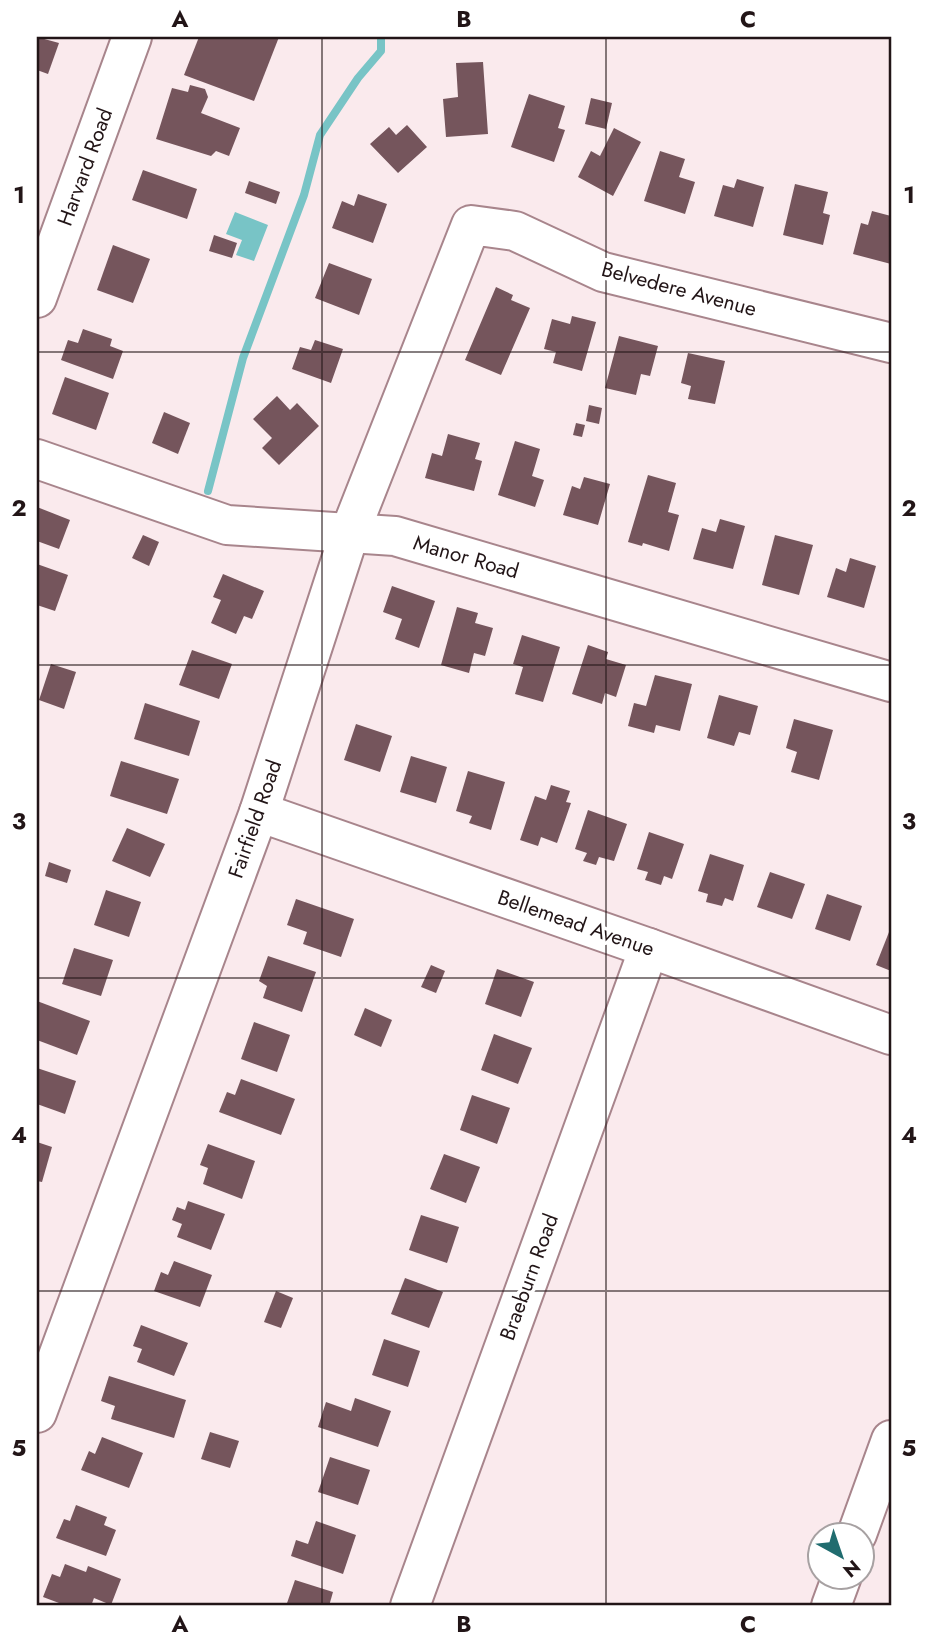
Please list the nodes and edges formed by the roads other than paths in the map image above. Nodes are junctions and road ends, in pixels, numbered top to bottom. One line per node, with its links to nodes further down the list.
1 (132, 37): 3 (street, Harvard Road)
2 (471, 225): 4 (street, Belvedere Avenue); 6 (street, Fairfield Road)
3 (37, 298)
4 (891, 343)
5 (37, 459): 6 (street, Manor Road)
6 (350, 532): 7 (street, Manor Road); 8 (street, Fairfield Road)
7 (891, 682)
8 (259, 812): 9 (street, Bellemead Avenue); 11 (street, Fairfield Road)
9 (649, 948): 10 (street, Bellemead Avenue); 14 (street, Braeburn Road)
10 (891, 1035)
11 (37, 1413)
12 (891, 1440): 13 (street)
13 (862, 1520)
14 (410, 1606)

